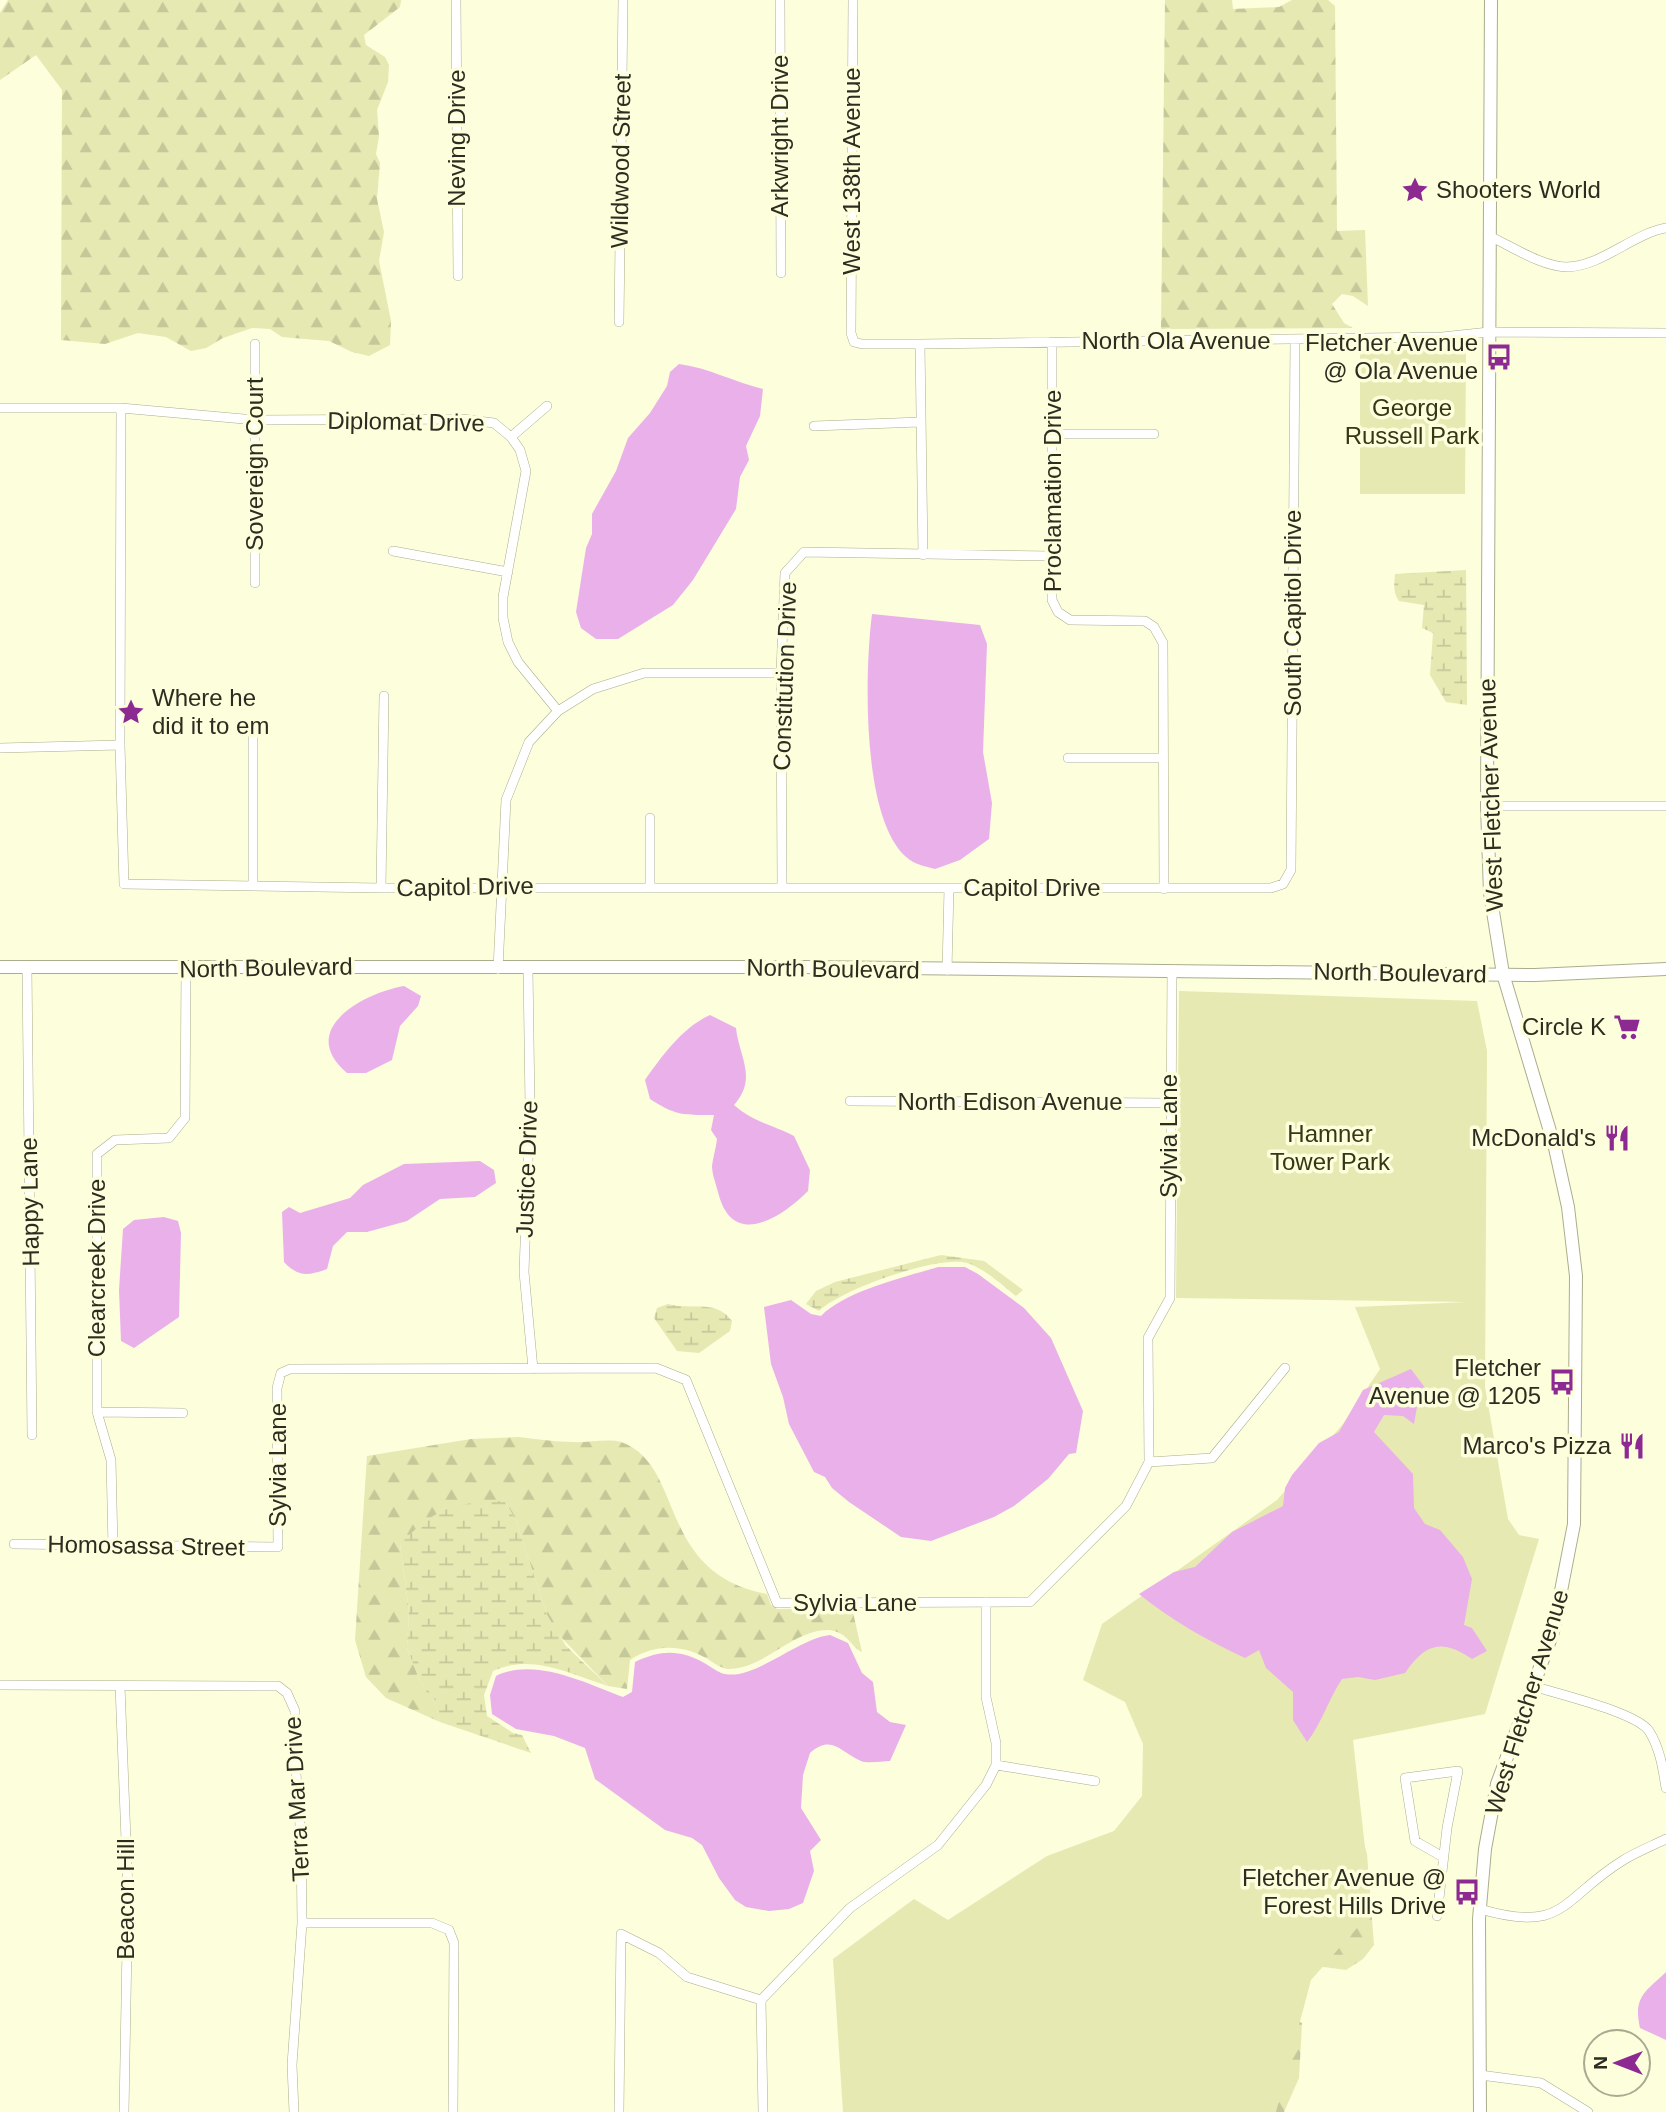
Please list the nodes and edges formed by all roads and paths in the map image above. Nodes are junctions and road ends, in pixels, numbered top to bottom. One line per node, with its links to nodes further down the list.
1 (456, 0): 9 (street, Neving Drive)
2 (623, 0): 10 (street, Wildwood Street)
3 (780, 0): 8 (street, Arkwright Drive)
4 (853, 0): 14 (street, West 138th Avenue)
5 (1491, 0): 7 (main road, West Fletcher Avenue)
6 (1666, 228): 7 (street)
7 (1491, 237): 11 (main road, West Fletcher Avenue)
8 (781, 272)
9 (458, 275)
10 (620, 322)
11 (1489, 332): 12 (street, North Ola Avenue); 13 (street, North Ola Avenue); 40 (main road, West Fletcher Avenue)
12 (1666, 333)
13 (1294, 340): 15 (street, North Ola Avenue); 43 (street, South Capitol Drive)
14 (854, 342): 17 (street, North Ola Avenue)
15 (1052, 342): 17 (street, North Ola Avenue); 24 (street, Proclamation Drive)
16 (255, 344): 21 (street, Sovereign Court)
17 (920, 344): 22 (street)
18 (547, 406): 26 (street)
19 (0, 408): 20 (street, Diplomat Drive)
20 (121, 408): 21 (street, Diplomat Drive); 36 (street, Capitol Drive)
21 (255, 421): 26 (street, Diplomat Drive); 31 (street, Sovereign Court)
22 (920, 422): 23 (street); 28 (street)
23 (814, 426)
24 (1052, 434): 25 (street); 29 (street, Proclamation Drive)
25 (1154, 434)
26 (511, 436): 30 (street, Diplomat Drive)
27 (393, 551): 30 (street)
28 (923, 555): 29 (street, Constitution Drive); 32 (street, Constitution Drive)
29 (1052, 556): 39 (street, Proclamation Drive)
30 (508, 572): 34 (street, Diplomat Drive)
31 (255, 583)
32 (781, 673): 34 (street); 46 (street, Constitution Drive)
33 (384, 696): 48 (street)
34 (558, 711): 45 (street)
35 (253, 723): 44 (street)
36 (120, 745): 37 (street); 44 (street, Capitol Drive)
37 (0, 748)
38 (1068, 758): 39 (street)
39 (1163, 758): 50 (street, Proclamation Drive)
40 (1487, 806): 41 (street); 59 (main road, West Fletcher Avenue)
41 (1666, 806)
42 (650, 818): 47 (street)
43 (1283, 884): 50 (street, Capitol Drive)
44 (253, 886): 48 (street, Capitol Drive)
45 (499, 886): 47 (street, Capitol Drive); 48 (street, Capitol Drive); 54 (street)
46 (782, 886): 47 (street, Capitol Drive); 49 (street, Capitol Drive)
47 (650, 887)
48 (382, 888)
49 (949, 888): 50 (street, Capitol Drive); 57 (street)
50 (1164, 889)
51 (0, 967): 52 (main road, North Boulevard)
52 (27, 968): 53 (main road, North Boulevard); 66 (street, Happy Lane)
53 (187, 969): 54 (main road, North Boulevard); 64 (street, Clearcreek Drive)
54 (498, 969): 55 (main road, North Boulevard)
55 (528, 969): 57 (main road, North Boulevard); 63 (street, Justice Drive)
56 (1666, 969): 59 (main road, North Boulevard)
57 (947, 970): 58 (main road, North Boulevard)
58 (1172, 970): 59 (main road, North Boulevard); 61 (street, Sylvia Lane)
59 (1503, 974): 74 (main road, West Fletcher Avenue)
60 (850, 1101): 61 (street, North Edison Avenue)
61 (1169, 1103): 67 (street, Sylvia Lane)
62 (1285, 1368): 67 (street)
63 (533, 1369): 70 (street, Sylvia Lane); 71 (street, Sylvia Lane)
64 (97, 1412): 65 (street); 69 (street, Clearcreek Drive)
65 (183, 1413)
66 (32, 1436)
67 (1149, 1462): 71 (street, Sylvia Lane)
68 (13, 1544): 69 (street, Homosassa Street)
69 (113, 1547): 70 (street, Homosassa Street)
70 (278, 1547)
71 (986, 1602): 75 (street)
72 (0, 1685): 73 (street, Terra Mar Drive)
73 (120, 1686): 82 (street, Terra Mar Drive); 85 (street, Beacon Hill)
74 (1533, 1686): 77 (street); 80 (main road, West Fletcher Avenue)
75 (996, 1765): 76 (street); 83 (street)
76 (1095, 1781)
77 (1666, 1788)
78 (1666, 1839): 80 (street)
79 (1443, 1857): 79 (street); 81 (street)
80 (1480, 1909): 84 (main road, West Fletcher Avenue)
81 (1437, 1916)
82 (302, 1923): 86 (street, Terra Mar Drive); 87 (street)
83 (761, 2000): 88 (street); 89 (street)
84 (1480, 2074): 90 (main road, West Fletcher Avenue); 91 (street)
85 (124, 2112)
86 (293, 2112)
87 (453, 2112)
88 (619, 2112)
89 (763, 2112)
90 (1480, 2112)
91 (1588, 2112)

